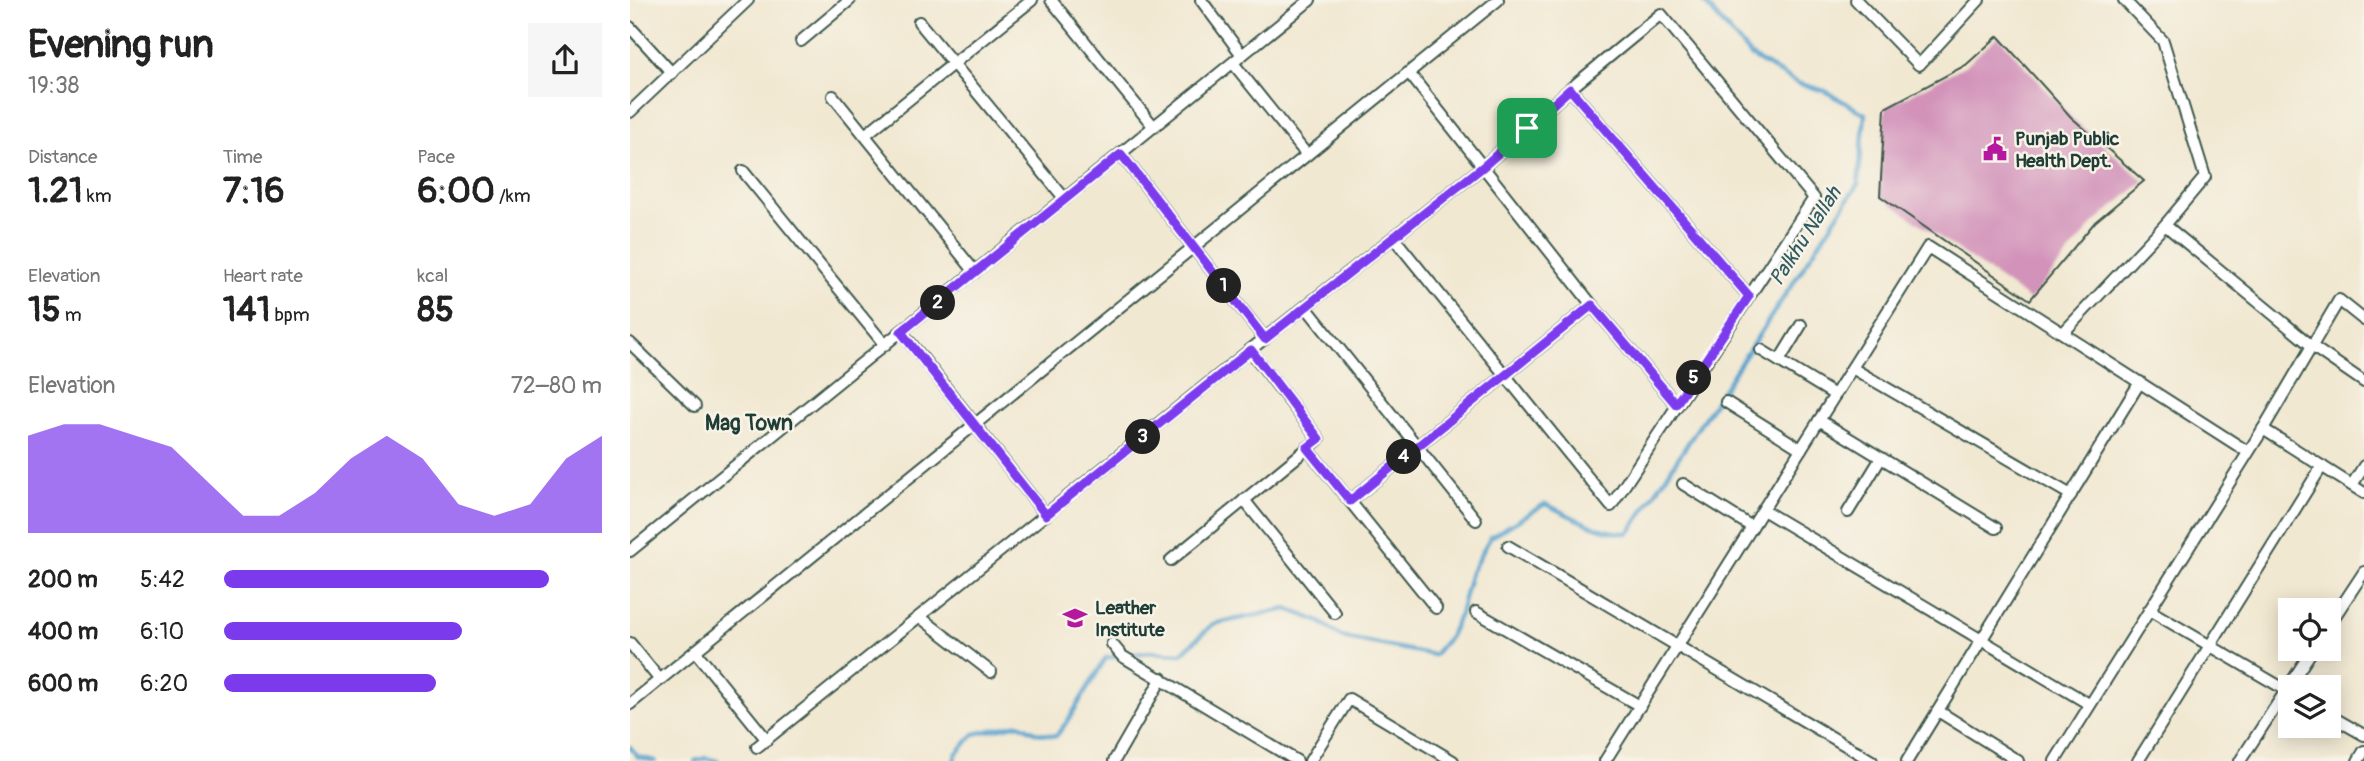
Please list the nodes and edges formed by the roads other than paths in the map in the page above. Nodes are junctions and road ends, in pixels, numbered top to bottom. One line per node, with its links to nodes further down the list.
1 (748, 0): 16 (street)
2 (850, 0): 13 (street)
3 (1032, 0): 15 (street)
4 (1051, 0): 21 (street)
5 (1201, 0): 14 (street)
6 (1310, 0): 14 (street)
7 (1498, 0): 17 (street)
8 (1857, 0): 9 (street)
9 (1979, 0)
10 (2124, 0): 28 (street)
11 (919, 23): 15 (street)
12 (630, 27): 16 (street)
13 (801, 41)
14 (1238, 59): 21 (street); 24 (street)
15 (953, 64): 22 (street); 27 (street)
16 (673, 73): 20 (street)
17 (1409, 73): 24 (street); 25 (street)
18 (1570, 89): 25 (street); 32 (street); 32 (street)
19 (833, 96): 22 (street)
20 (630, 112)
21 (1154, 127): 23 (street)
22 (865, 135): 31 (street)
23 (1121, 154): 27 (street); 30 (street)
24 (1307, 155): 30 (street)
25 (1484, 166): 29 (street); 33 (street)
26 (743, 171): 41 (street)
27 (1065, 199): 31 (street)
28 (2165, 225): 38 (street); 42 (street)
29 (1394, 238): 34 (street); 47 (street)
30 (1194, 248): 39 (street); 55 (street)
31 (975, 272): 37 (street)
32 (1749, 296): 52 (street)
33 (1592, 305): 47 (street); 52 (street)
34 (1306, 307): 39 (street); 57 (street)
35 (2364, 320): 42 (street)
36 (1801, 325): 45 (street)
37 (901, 332): 41 (street); 55 (street)
38 (2063, 333): 46 (street); 48 (street)
39 (1265, 339): 43 (street)
40 (630, 343): 53 (street)
41 (885, 345): 77 (street)
42 (2313, 347): 49 (street); 56 (street)
43 (1251, 350): 58 (street); 72 (street)
44 (1761, 350): 45 (street)
45 (1779, 361): 50 (street)
46 (1852, 368): 50 (street); 67 (street)
47 (1505, 376): 52 (street); 57 (street)
48 (2140, 382): 60 (street); 67 (street)
49 (2364, 382)
50 (1835, 395): 54 (street)
51 (1727, 402): 59 (street)
52 (1676, 404)
53 (695, 406)
54 (1819, 421): 59 (street); 61 (street)
55 (976, 424): 72 (street); 91 (street)
56 (2263, 429): 60 (street); 62 (street)
57 (1418, 445): 69 (street); 73 (street)
58 (1307, 448): 68 (street); 69 (street)
59 (1801, 449): 70 (street)
60 (2248, 452): 82 (street)
61 (1881, 458): 71 (street); 75 (street)
62 (2322, 466): 65 (street); 89 (street)
63 (2364, 467): 65 (street)
64 (1683, 484): 74 (street)
65 (2352, 485): 66 (street)
66 (2364, 493)
67 (2071, 495): 86 (street)
68 (1244, 500): 78 (street); 84 (street)
69 (1350, 501): 81 (street)
70 (1763, 510): 74 (street); 86 (street)
71 (1848, 512)
72 (1046, 515): 85 (street)
73 (1476, 520)
74 (1752, 527): 90 (street)
75 (1996, 527)
76 (1508, 546): 90 (street)
77 (630, 551)
78 (1171, 560)
79 (2364, 572): 80 (street)
80 (2341, 607)
81 (1436, 608)
82 (2149, 610): 89 (street); 97 (street)
83 (1476, 612): 98 (street)
84 (1335, 613)
85 (919, 617): 91 (street); 92 (street)
86 (1981, 641): 97 (street); 100 (street)
87 (630, 643): 94 (street)
88 (1112, 645): 93 (street)
89 (2210, 645): 95 (street); 113 (street)
90 (1676, 647): 98 (street); 109 (street)
91 (695, 651): 94 (street)
92 (991, 672)
93 (1162, 678): 104 (street); 105 (street)
94 (660, 680): 96 (street)
95 (2278, 685)
96 (630, 704)
97 (2089, 704): 112 (street)
98 (1640, 706): 108 (street)
99 (2278, 707): 114 (street)
100 (1938, 711): 110 (street); 111 (street)
101 (2341, 722): 102 (street)
102 (2364, 735)
103 (2364, 751): 115 (street)
104 (1114, 761)
105 (1297, 761)
106 (1310, 761): 107 (street)
107 (1453, 761)
108 (1605, 761)
109 (1872, 761)
110 (1907, 761)
111 (2018, 761)
112 (2055, 761)
113 (2138, 761)
114 (2240, 761)
115 (2358, 761)

